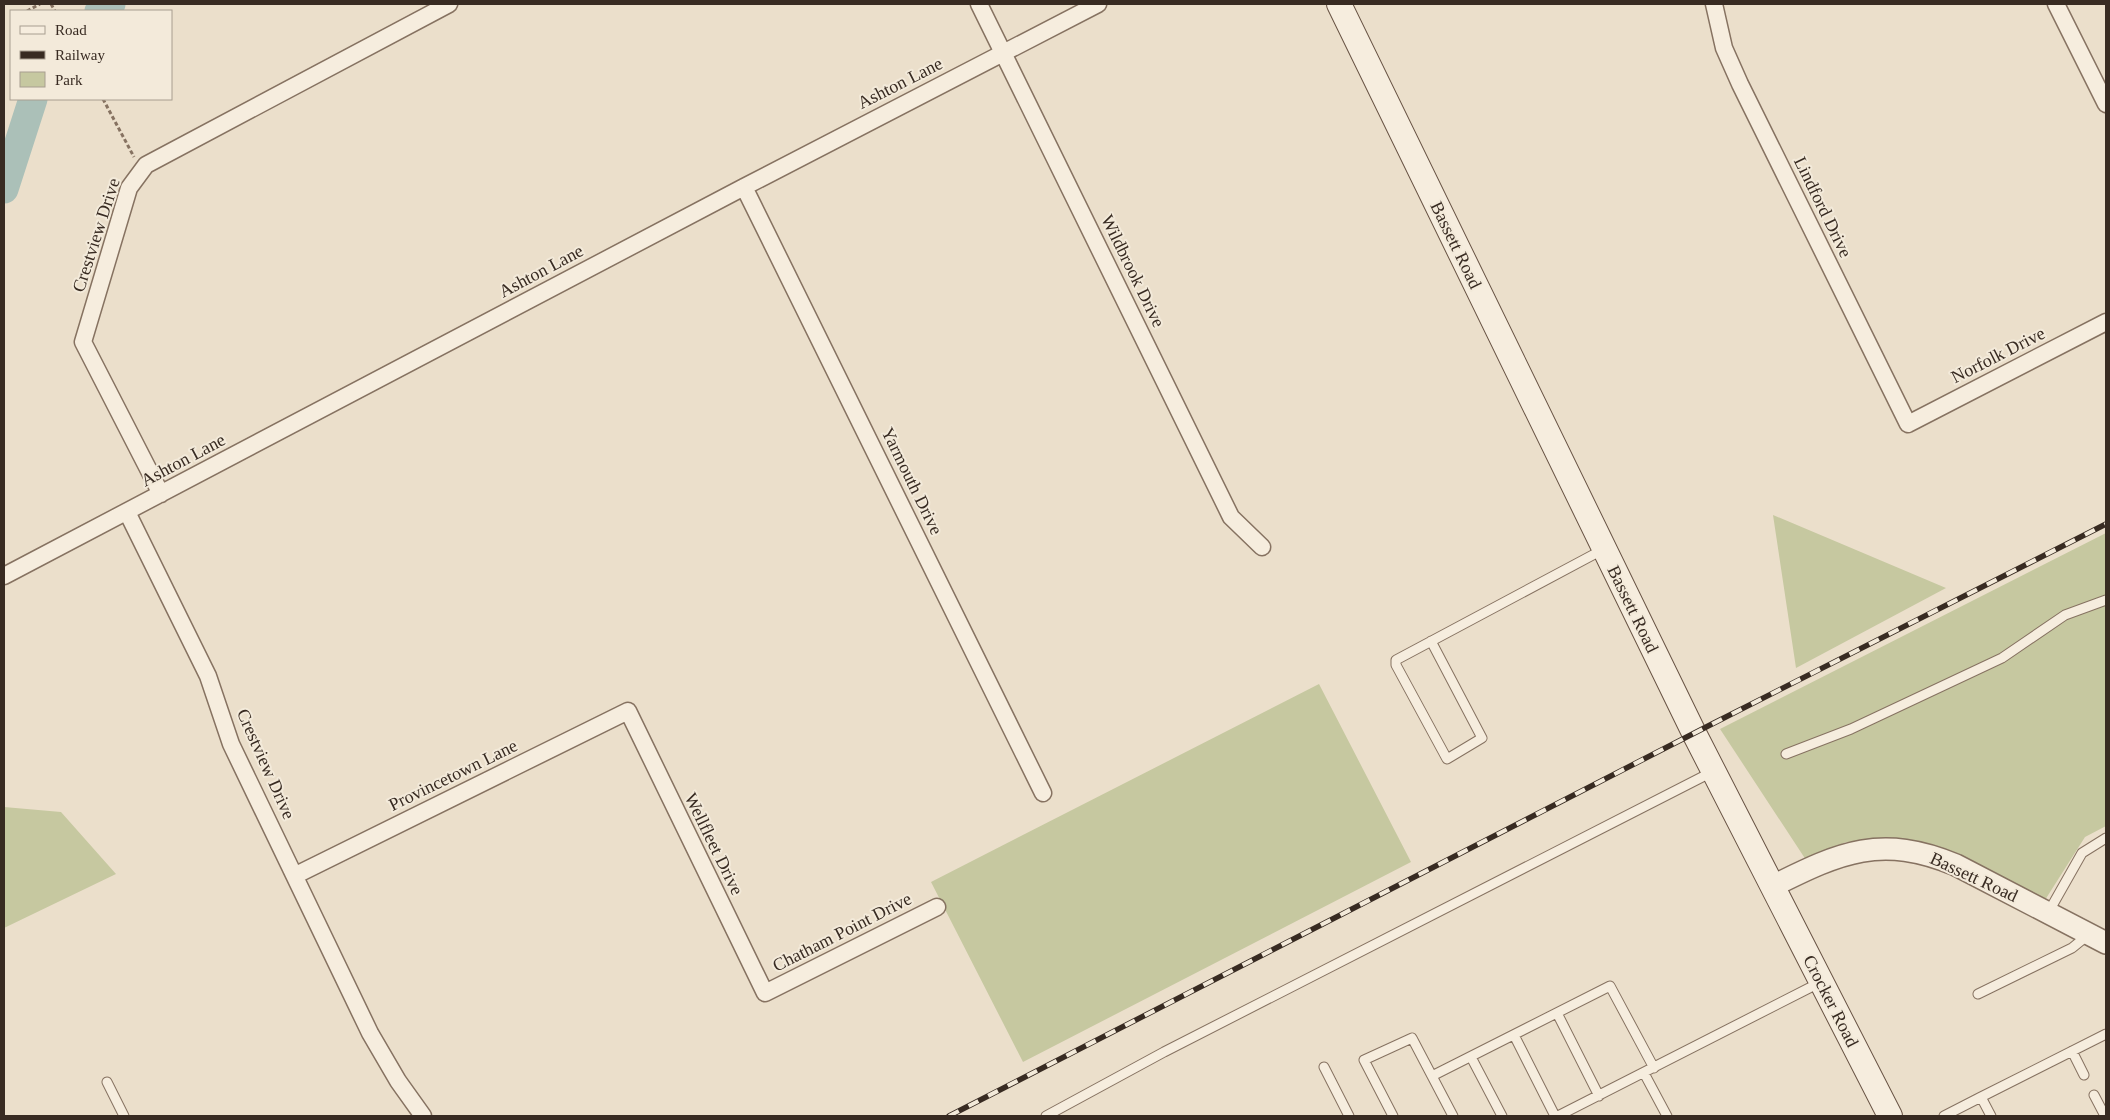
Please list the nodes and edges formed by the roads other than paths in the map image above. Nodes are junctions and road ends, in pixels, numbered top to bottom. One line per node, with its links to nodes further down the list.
1 (449, 4): 12 (street, Crestview Drive)
2 (978, 4): 7 (street, Wildbrook Drive)
3 (1098, 4): 7 (street, Ashton Lane)
4 (1339, 4): 15 (main road, Bassett Road)
5 (1714, 4): 11 (street, Lindford Drive)
6 (2056, 4): 8 (street)
7 (1003, 53): 9 (street, Ashton Lane); 14 (street, Wildbrook Drive)
8 (2104, 96)
9 (744, 187): 12 (street, Ashton Lane); 22 (street, Yarmouth Drive)
10 (2106, 322): 11 (street, Norfolk Drive)
11 (1908, 424)
12 (161, 494): 13 (street, Ashton Lane)
13 (127, 512): 16 (street, Ashton Lane); 24 (street, Crestview Drive)
14 (1262, 547)
15 (1604, 549): 18 (lane); 21 (main road, Bassett Road)
16 (4, 576)
17 (2106, 600): 20 (lane)
18 (1431, 641): 18 (lane)
19 (628, 711): 24 (street, Provincetown Lane); 30 (street, Wellfleet Drive)
20 (1786, 754)
21 (1714, 771): 25 (main road, Bassett Road); 48 (lane)
22 (1043, 793)
23 (2106, 838): 27 (lane)
24 (296, 875): 47 (street, Crestview Drive)
25 (1773, 886): 27 (street, Bassett Road); 29 (main road, Crocker Road)
26 (936, 907): 30 (street, Chatham Point Drive)
27 (2048, 913): 28 (street, Bassett Road)
28 (2098, 938): 31 (lane)
29 (1822, 982): 38 (lane); 55 (main road, Crocker Road)
30 (765, 993)
31 (1978, 994)
32 (1557, 1013): 34 (lane); 38 (lane); 44 (lane)
33 (2106, 1034): 35 (lane)
34 (1514, 1035): 36 (lane); 53 (lane)
35 (2072, 1051): 40 (lane); 45 (lane)
36 (1471, 1057): 41 (lane); 52 (lane)
37 (1324, 1067): 49 (lane)
38 (1654, 1068): 39 (lane)
39 (1644, 1073): 44 (lane); 54 (lane)
40 (2084, 1075)
41 (1432, 1076): 50 (lane); 51 (lane)
42 (107, 1082): 46 (lane)
43 (2094, 1095): 58 (lane)
44 (1599, 1096): 53 (lane)
45 (1981, 1097): 56 (lane); 57 (lane)
46 (124, 1116)
47 (423, 1116)
48 (1046, 1116)
49 (1350, 1116)
50 (1393, 1116)
51 (1453, 1116)
52 (1502, 1116)
53 (1556, 1116)
54 (1667, 1116)
55 (1890, 1116)
56 (1944, 1116)
57 (1992, 1116)
58 (2105, 1116)

